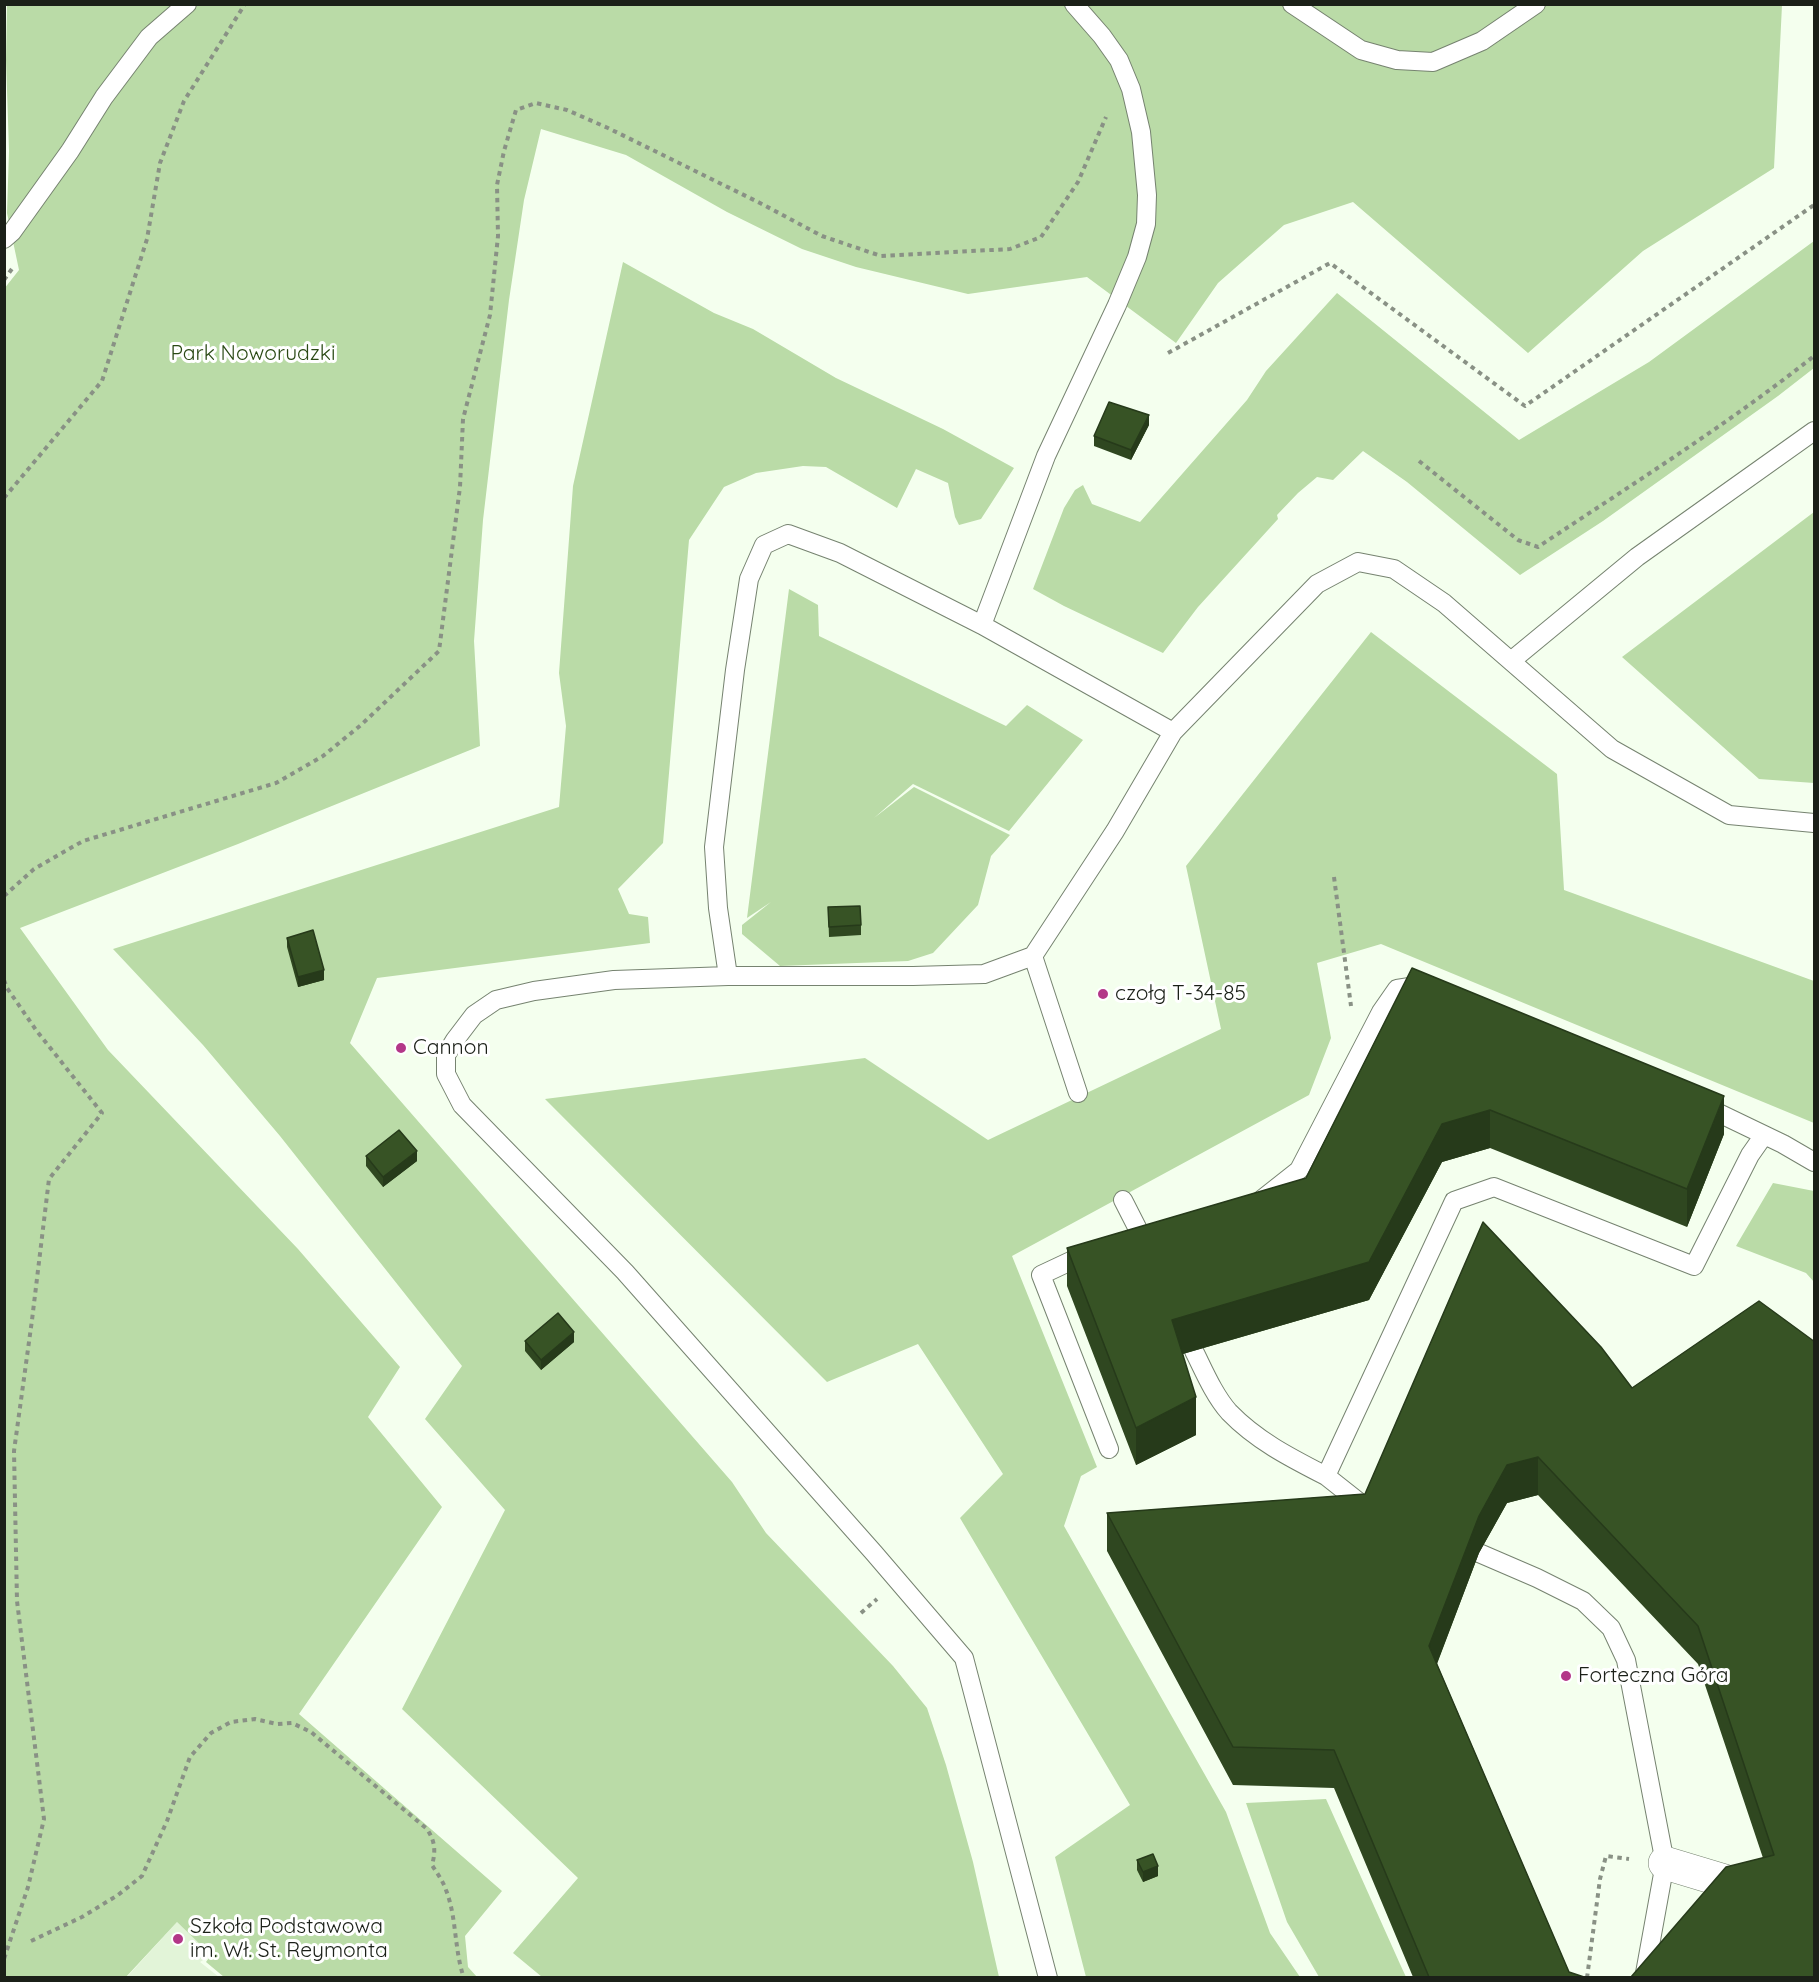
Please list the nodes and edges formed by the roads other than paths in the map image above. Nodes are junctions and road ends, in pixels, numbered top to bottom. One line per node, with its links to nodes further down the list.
1 (187, 4): 5 (lane)
2 (1074, 4): 7 (lane)
3 (1292, 4): 4 (lane)
4 (1536, 4)
5 (4, 239)
6 (1815, 432): 8 (lane)
7 (982, 625): 9 (lane); 12 (lane)
8 (1511, 661): 9 (lane); 10 (lane)
9 (1173, 732): 11 (lane)
10 (1815, 824)
11 (1033, 956): 12 (lane); 14 (lane)
12 (728, 976): 32 (lane)
13 (1445, 996): 19 (lane)
14 (1078, 1093)
15 (1685, 1098): 16 (lane)
16 (1764, 1135): 17 (lane); 26 (lane)
17 (1815, 1162)
18 (1123, 1200): 20 (lane)
19 (1245, 1214)
20 (1133, 1232): 21 (lane); 23 (lane)
21 (1159, 1234)
22 (1106, 1245): 25 (lane)
23 (1154, 1262)
24 (1194, 1351): 26 (lane)
25 (1109, 1449)
26 (1326, 1476): 27 (lane)
27 (1373, 1514)
28 (1479, 1553): 29 (lane)
29 (1665, 1863): 30 (street); 31 (lane)
30 (1763, 1896)
31 (1645, 1973)
32 (1048, 1977)

